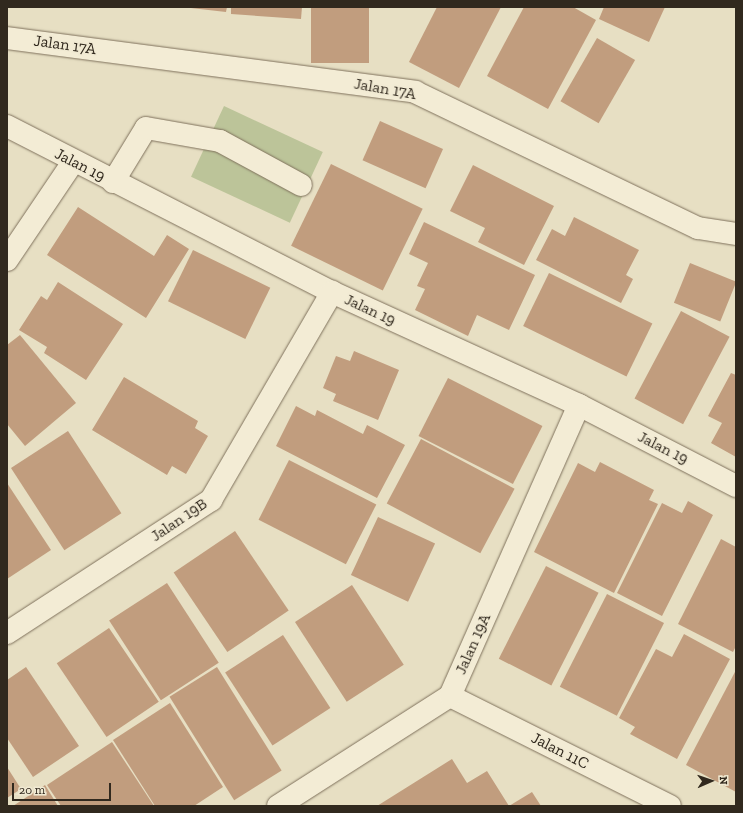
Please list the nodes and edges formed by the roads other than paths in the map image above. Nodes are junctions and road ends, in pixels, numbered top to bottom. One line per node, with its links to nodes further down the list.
1 (7, 38): 6 (street, Jalan 17A)
2 (7, 126): 3 (street, Jalan 19)
3 (73, 162): 4 (street, Jalan 19); 7 (street)
4 (113, 182): 5 (street); 8 (street, Jalan 19)
5 (301, 185)
6 (736, 234)
7 (7, 260)
8 (332, 292): 9 (street, Jalan 19); 11 (street, Jalan 19B)
9 (579, 405): 10 (street, Jalan 19); 12 (street, Jalan 19A)
10 (736, 486)
11 (7, 633)
12 (450, 696): 13 (street); 14 (street, Jalan 11C)
13 (278, 806)
14 (670, 806)

